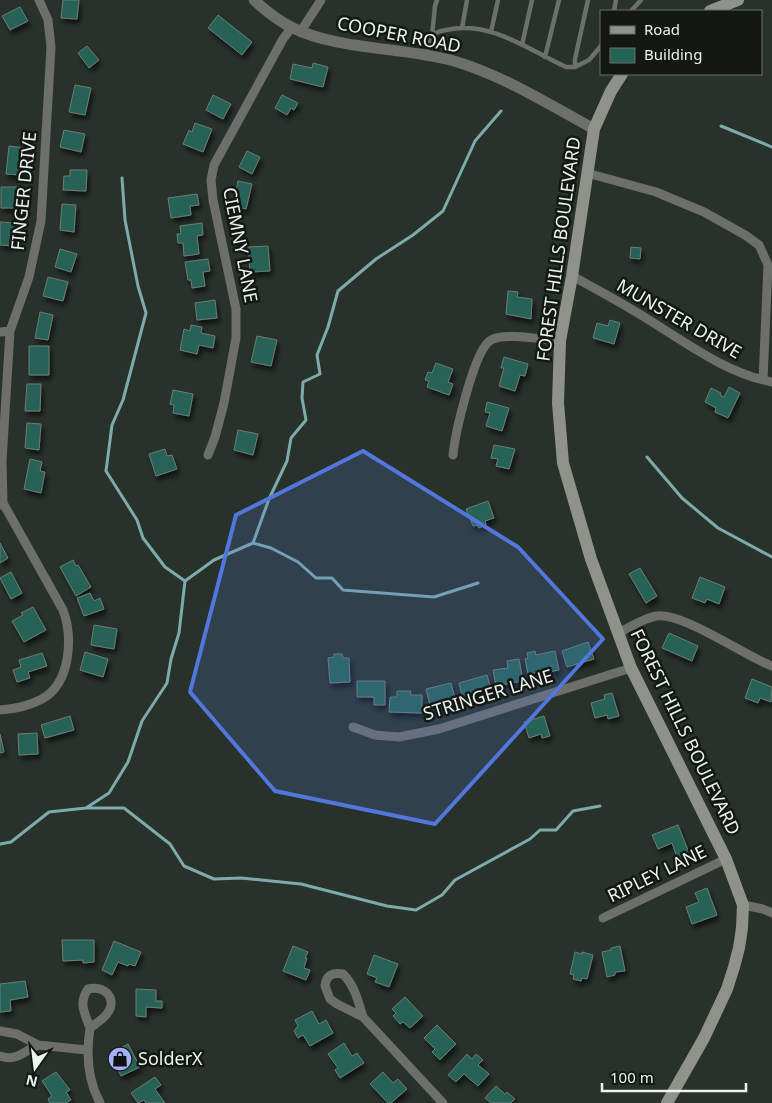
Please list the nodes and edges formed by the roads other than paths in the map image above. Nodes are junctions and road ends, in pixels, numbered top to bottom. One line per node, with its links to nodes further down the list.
1 (39, 0): 27 (street, FINGER DRIVE)
2 (254, 0): 15 (street, COOPER ROAD)
3 (321, 0): 15 (street, CIEMNY LANE)
4 (437, 0): 17 (lane)
5 (467, 0): 14 (lane)
6 (498, 0): 16 (lane)
7 (532, 0): 18 (lane)
8 (559, 0): 21 (lane)
9 (588, 0): 22 (lane)
10 (640, 0): 12 (lane)
11 (738, 0): 13 (main road)
12 (632, 10)
13 (713, 10)
14 (462, 28): 16 (lane); 17 (lane)
15 (296, 29): 20 (street, COOPER ROAD); 31 (street, CIEMNY LANE)
16 (491, 32): 18 (lane)
17 (432, 36): 20 (lane)
18 (522, 45): 21 (lane)
19 (600, 47): 22 (lane)
20 (427, 54): 24 (street, COOPER ROAD)
21 (545, 57): 22 (lane)
22 (576, 67)
23 (621, 75): 24 (main road, FOREST HILLS BOULEVARD)
24 (594, 128): 25 (main road, FOREST HILLS BOULEVARD)
25 (587, 173): 26 (main road, FOREST HILLS BOULEVARD); 30 (street)
26 (572, 276): 29 (main road, FOREST HILLS BOULEVARD); 30 (street, MUNSTER DRIVE)
27 (10, 331): 28 (street); 33 (street, FINGER DRIVE)
28 (0, 332)
29 (560, 341): 32 (street); 34 (main road, FOREST HILLS BOULEVARD)
30 (768, 381)
31 (208, 455)
32 (453, 455)
33 (1, 504): 37 (street)
34 (618, 633): 35 (street); 36 (main road, FOREST HILLS BOULEVARD)
35 (772, 666)
36 (631, 668): 38 (street, STRINGER LANE); 39 (main road, FOREST HILLS BOULEVARD)
37 (0, 710)
38 (353, 727)
39 (726, 859): 40 (main road, FOREST HILLS BOULEVARD); 42 (street, RIPLEY LANE)
40 (743, 905): 41 (street); 51 (main road, FOREST HILLS BOULEVARD)
41 (772, 913)
42 (603, 918)
43 (363, 1017): 43 (street); 50 (street)
44 (90, 1028): 47 (street)
45 (0, 1031): 46 (street)
46 (38, 1046): 47 (street); 48 (street)
47 (87, 1050): 49 (street)
48 (0, 1056)
49 (100, 1103)
50 (443, 1103)
51 (667, 1103)

